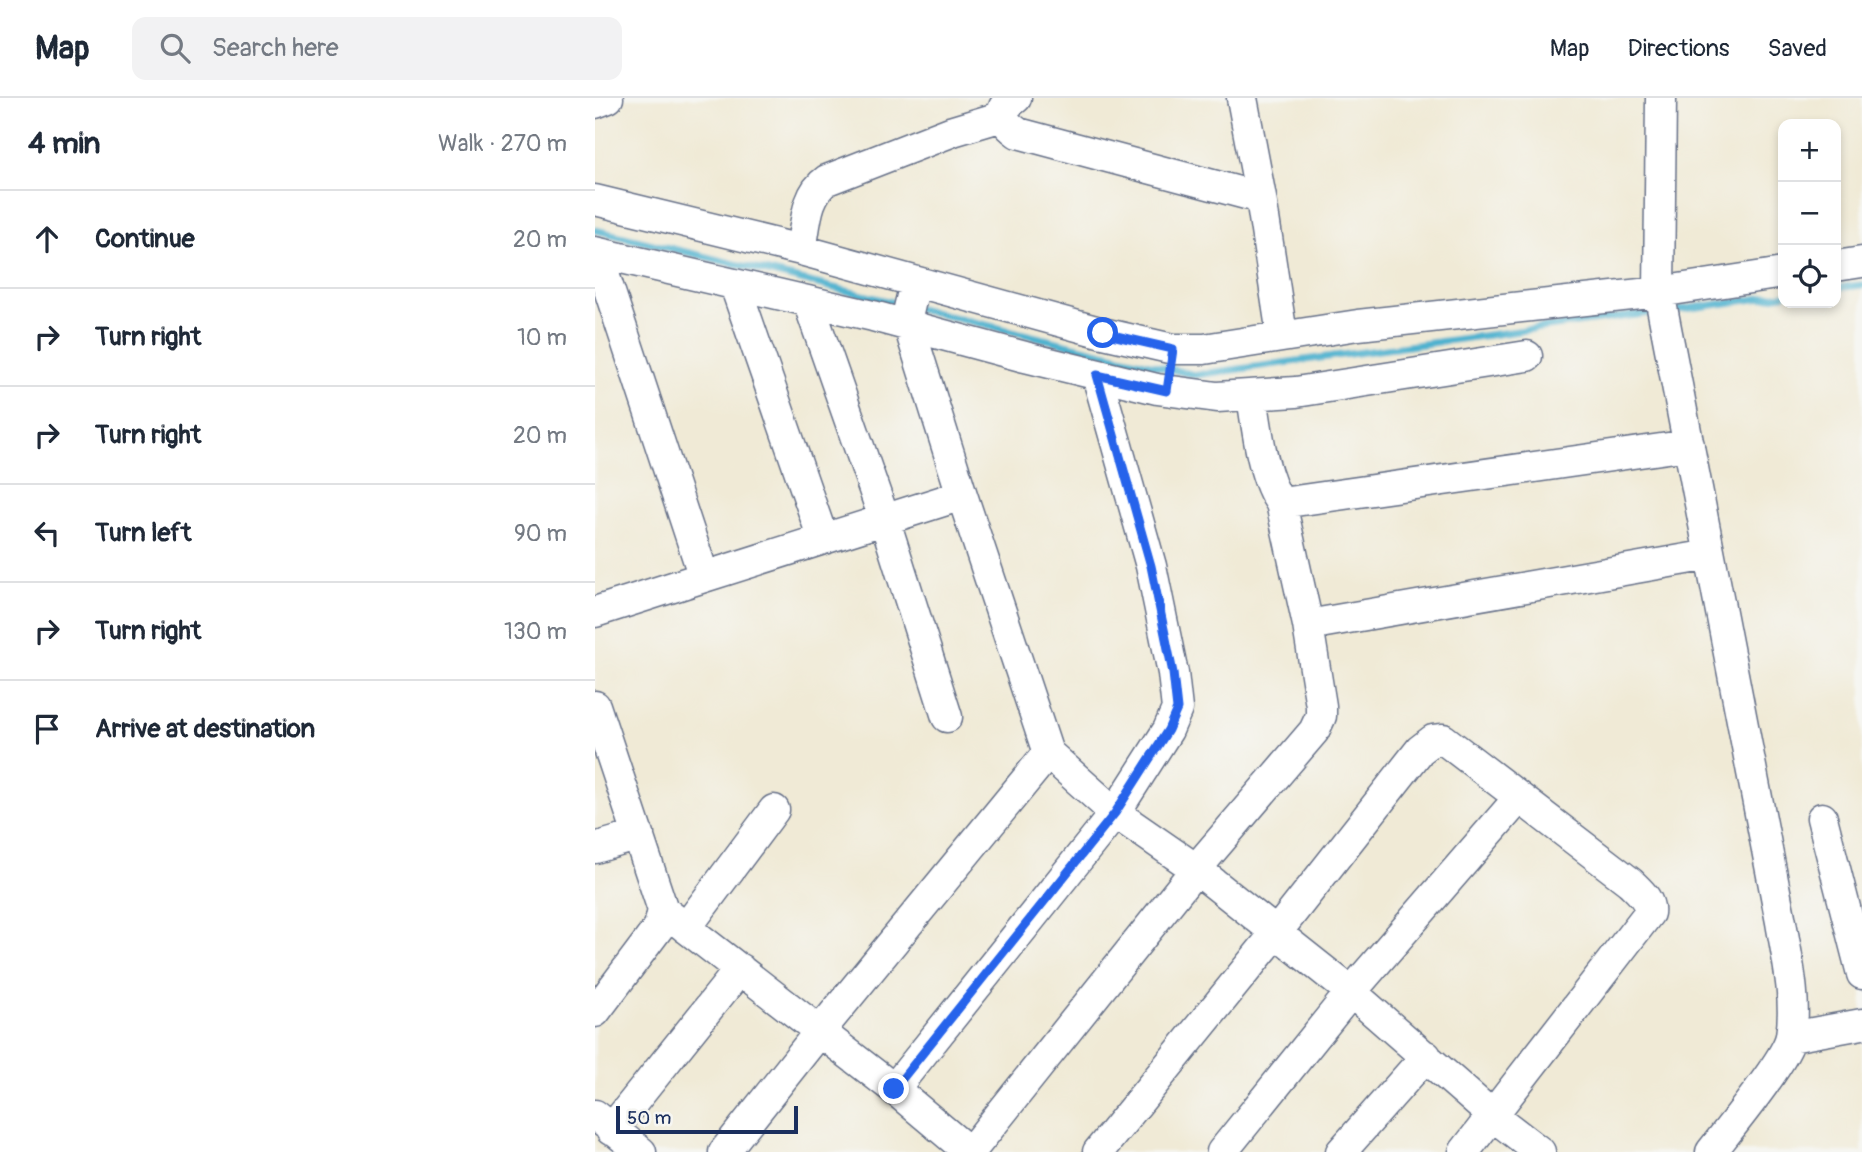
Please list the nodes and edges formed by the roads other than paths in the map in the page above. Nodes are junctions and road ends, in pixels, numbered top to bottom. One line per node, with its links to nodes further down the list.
1 (608, 98): 4 (street)
2 (1242, 98): 6 (street)
3 (1661, 98): 14 (street)
4 (595, 103)
5 (1009, 107): 6 (street); 8 (street)
6 (1261, 198): 17 (street)
7 (595, 200): 8 (street)
8 (801, 250): 16 (street)
9 (596, 253): 13 (street); 28 (street)
10 (1862, 262): 11 (street)
11 (1841, 264)
12 (1778, 274): 14 (street)
13 (735, 285): 15 (street); 26 (street)
14 (1659, 292): 17 (street); 22 (street)
15 (808, 301): 16 (street); 25 (street)
16 (911, 306): 19 (street); 20 (street); 23 (street)
17 (1282, 335): 19 (street)
18 (1527, 355): 21 (street)
19 (1170, 370): 20 (street); 21 (street)
20 (1097, 375): 36 (street)
21 (1252, 396): 24 (street)
22 (1689, 444): 24 (street); 27 (street)
23 (962, 495): 25 (street); 33 (street)
24 (1281, 503): 30 (street)
25 (885, 521): 26 (street); 32 (street)
26 (823, 539): 28 (street)
27 (1710, 555): 30 (street); 50 (street)
28 (704, 577): 29 (street)
29 (595, 612)
30 (1308, 625): 40 (street)
31 (595, 706): 38 (street)
32 (947, 717)
33 (1048, 753): 36 (street); 49 (street)
34 (1518, 799): 43 (street); 46 (street); 53 (street)
35 (774, 810): 42 (street)
36 (1115, 813): 40 (street); 52 (street)
37 (1822, 818): 45 (street)
38 (639, 835): 39 (street); 41 (street)
39 (595, 848)
40 (1196, 869): 43 (street); 57 (street)
41 (663, 910): 42 (street); 47 (street)
42 (686, 928): 44 (street)
43 (1276, 933): 46 (street); 58 (street)
44 (740, 969): 49 (street); 54 (street)
45 (1862, 974)
46 (1351, 992): 51 (street); 59 (street)
47 (595, 1012)
48 (1862, 1024): 50 (street)
49 (820, 1031): 52 (street); 56 (street)
50 (1791, 1037): 63 (street)
51 (1426, 1056): 53 (street); 60 (street)
52 (894, 1089): 57 (street)
53 (1493, 1116): 61 (street); 62 (street)
54 (603, 1122): 55 (street)
55 (641, 1152)
56 (724, 1152)
57 (969, 1152)
58 (1098, 1152)
59 (1223, 1152)
60 (1341, 1152)
61 (1465, 1152)
62 (1540, 1152)
63 (1711, 1152)

